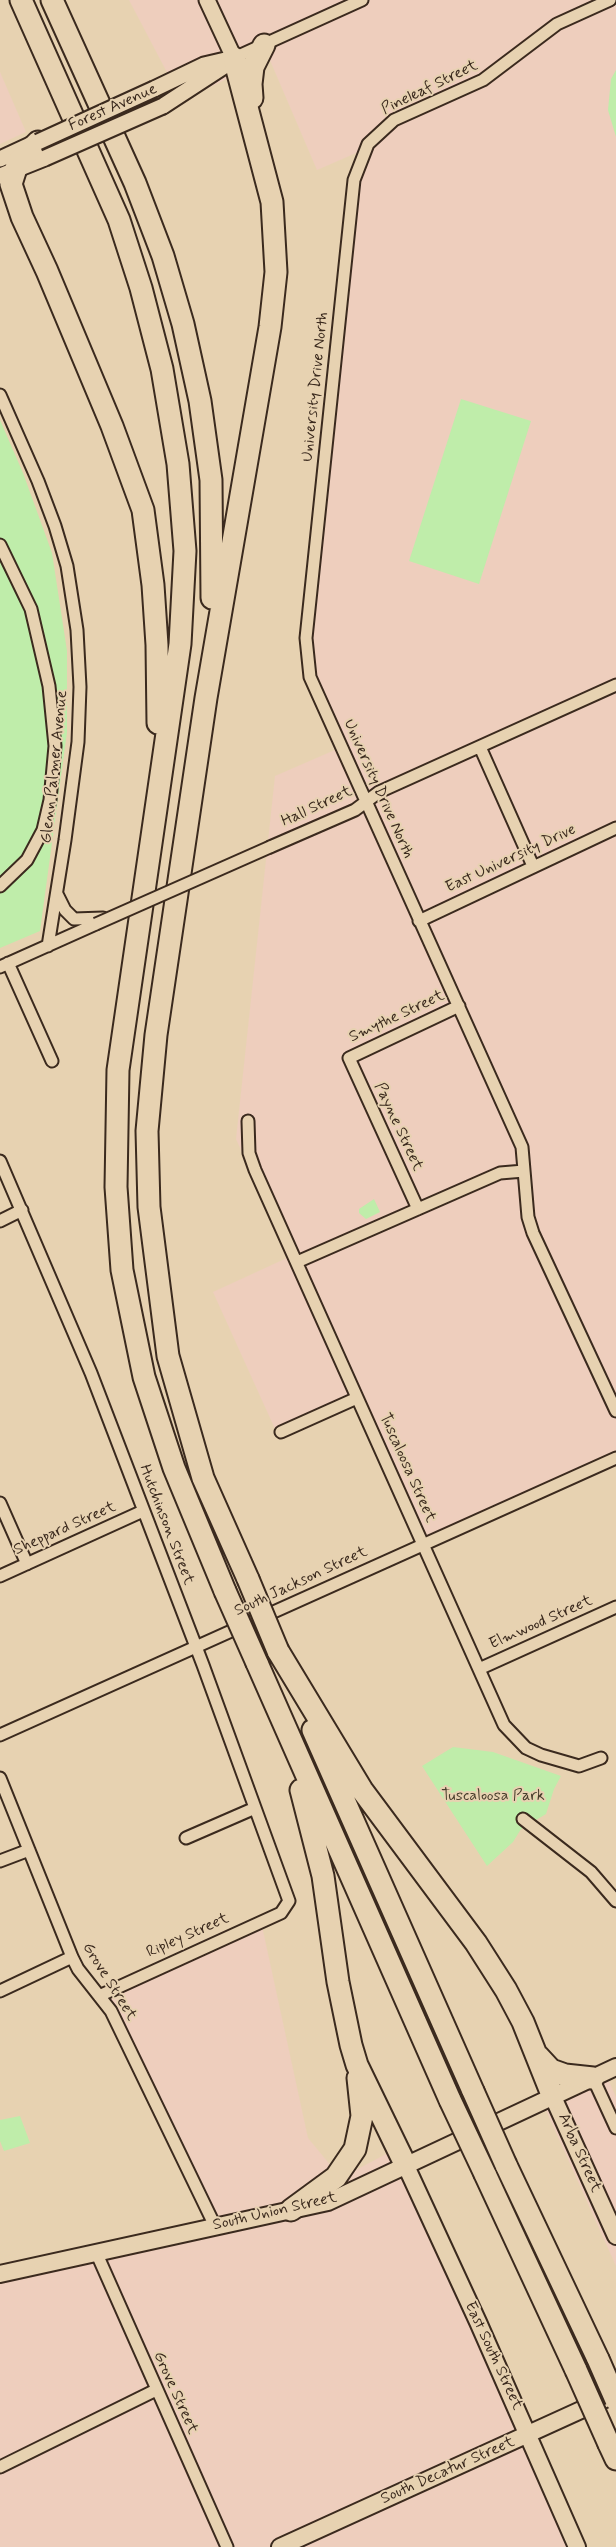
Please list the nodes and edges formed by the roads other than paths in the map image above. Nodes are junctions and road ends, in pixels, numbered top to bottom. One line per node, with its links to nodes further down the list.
1 (20, 0): 20 (highway)
2 (52, 0): 17 (highway)
3 (207, 0): 7 (street)
4 (362, 0): 6 (street, Forest Avenue)
5 (610, 0): 9 (street, Pineleaf Street)
6 (264, 45): 7 (street, Forest Avenue); 8 (highway)
7 (234, 58): 8 (highway); 10 (street, Forest Avenue, bridge); 10 (street, Forest Avenue, bridge)
8 (255, 136): 17 (highway)
9 (368, 144): 19 (street, University Drive North)
10 (42, 150): 11 (highway)
11 (5, 169): 13 (highway)
12 (0, 205): 13 (highway)
13 (34, 243): 20 (highway)
14 (0, 395): 24 (street, Glenn Palmer Avenue)
15 (0, 545): 23 (street)
16 (616, 685): 18 (street, Hall Street)
17 (206, 698): 50 (highway, bridge)
18 (480, 746): 19 (street, Hall Street); 22 (street)
19 (367, 802): 25 (street, Hall Street, bridge); 26 (street, University Drive North)
20 (153, 821): 52 (highway, bridge)
21 (616, 828): 22 (street, East University Drive)
22 (533, 866): 26 (street, East University Drive)
23 (0, 886)
24 (57, 894): 25 (street, Hall Street); 27 (street, Glenn Palmer Avenue)
25 (112, 917): 27 (street, Hall Street, bridge)
26 (419, 920): 29 (street, University Drive North)
27 (48, 946): 28 (street, Hall Street)
28 (4, 965): 31 (street)
29 (459, 1006): 30 (street, Smythe Street); 34 (street, University Drive North)
30 (349, 1058): 35 (street, Payne Street)
31 (52, 1061)
32 (248, 1121): 38 (street, Tuscaloosa Street)
33 (0, 1161): 36 (street, Hutchinson Street)
34 (524, 1171): 35 (street); 40 (street, University Drive North)
35 (418, 1209): 38 (street)
36 (22, 1210): 37 (street); 44 (street, Hutchinson Street)
37 (0, 1221)
38 (297, 1262): 39 (street, Tuscaloosa Street)
39 (357, 1398): 41 (street); 45 (street, Tuscaloosa Street)
40 (616, 1411)
41 (281, 1432)
42 (616, 1458): 45 (street, South Jackson Street)
43 (0, 1503): 46 (street)
44 (143, 1511): 46 (street, Sheppard Street); 49 (street, Hutchinson Street)
45 (424, 1544): 49 (street, South Jackson Street); 51 (street, Tuscaloosa Street)
46 (27, 1564): 47 (street, Sheppard Street)
47 (0, 1576)
48 (616, 1607): 51 (street, Elmwood Street)
49 (195, 1648): 53 (street, South Jackson Street); 56 (street, Hutchinson Street)
50 (278, 1651): 66 (highway); 80 (highway, bridge)
51 (479, 1669): 54 (street, Tuscaloosa Street)
52 (280, 1716): 67 (highway); 82 (highway, bridge)
53 (0, 1735)
54 (601, 1758)
55 (0, 1778): 59 (street, Grove Street)
56 (255, 1808): 58 (street); 62 (street, Hutchinson Street)
57 (523, 1818): 61 (street)
58 (186, 1838)
59 (28, 1850): 60 (street); 63 (street, Grove Street)
60 (0, 1862)
61 (616, 1901)
62 (288, 1905): 65 (street, Ripley Street)
63 (72, 1957): 64 (street); 65 (street, Grove Street)
64 (0, 1991)
65 (99, 1996): 74 (street, Grove Street)
66 (536, 2054): 69 (highway); 70 (highway)
67 (357, 2065): 72 (highway); 73 (highway)
68 (616, 2067): 69 (main road, South Union Street)
69 (593, 2078): 70 (main road, South Union Street); 71 (street)
70 (554, 2097): 72 (main road, South Union Street); 75 (main road, Arba Street)
71 (616, 2128)
72 (406, 2166): 73 (main road, South Union Street); 81 (main road, East South Street)
73 (291, 2210): 74 (main road, South Union Street)
74 (215, 2226): 76 (main road, South Union Street)
75 (616, 2236)
76 (96, 2252): 77 (main road, South Union Street); 78 (street, Grove Street)
77 (0, 2274)
78 (156, 2390): 83 (street); 84 (street, Grove Street)
79 (616, 2394): 81 (main road, South Decatur Street)
80 (616, 2400)
81 (528, 2434): 85 (main road, South Decatur Street); 86 (main road, East South Street)
82 (612, 2451)
83 (0, 2467)
84 (227, 2547)
85 (280, 2547)
86 (577, 2547)

